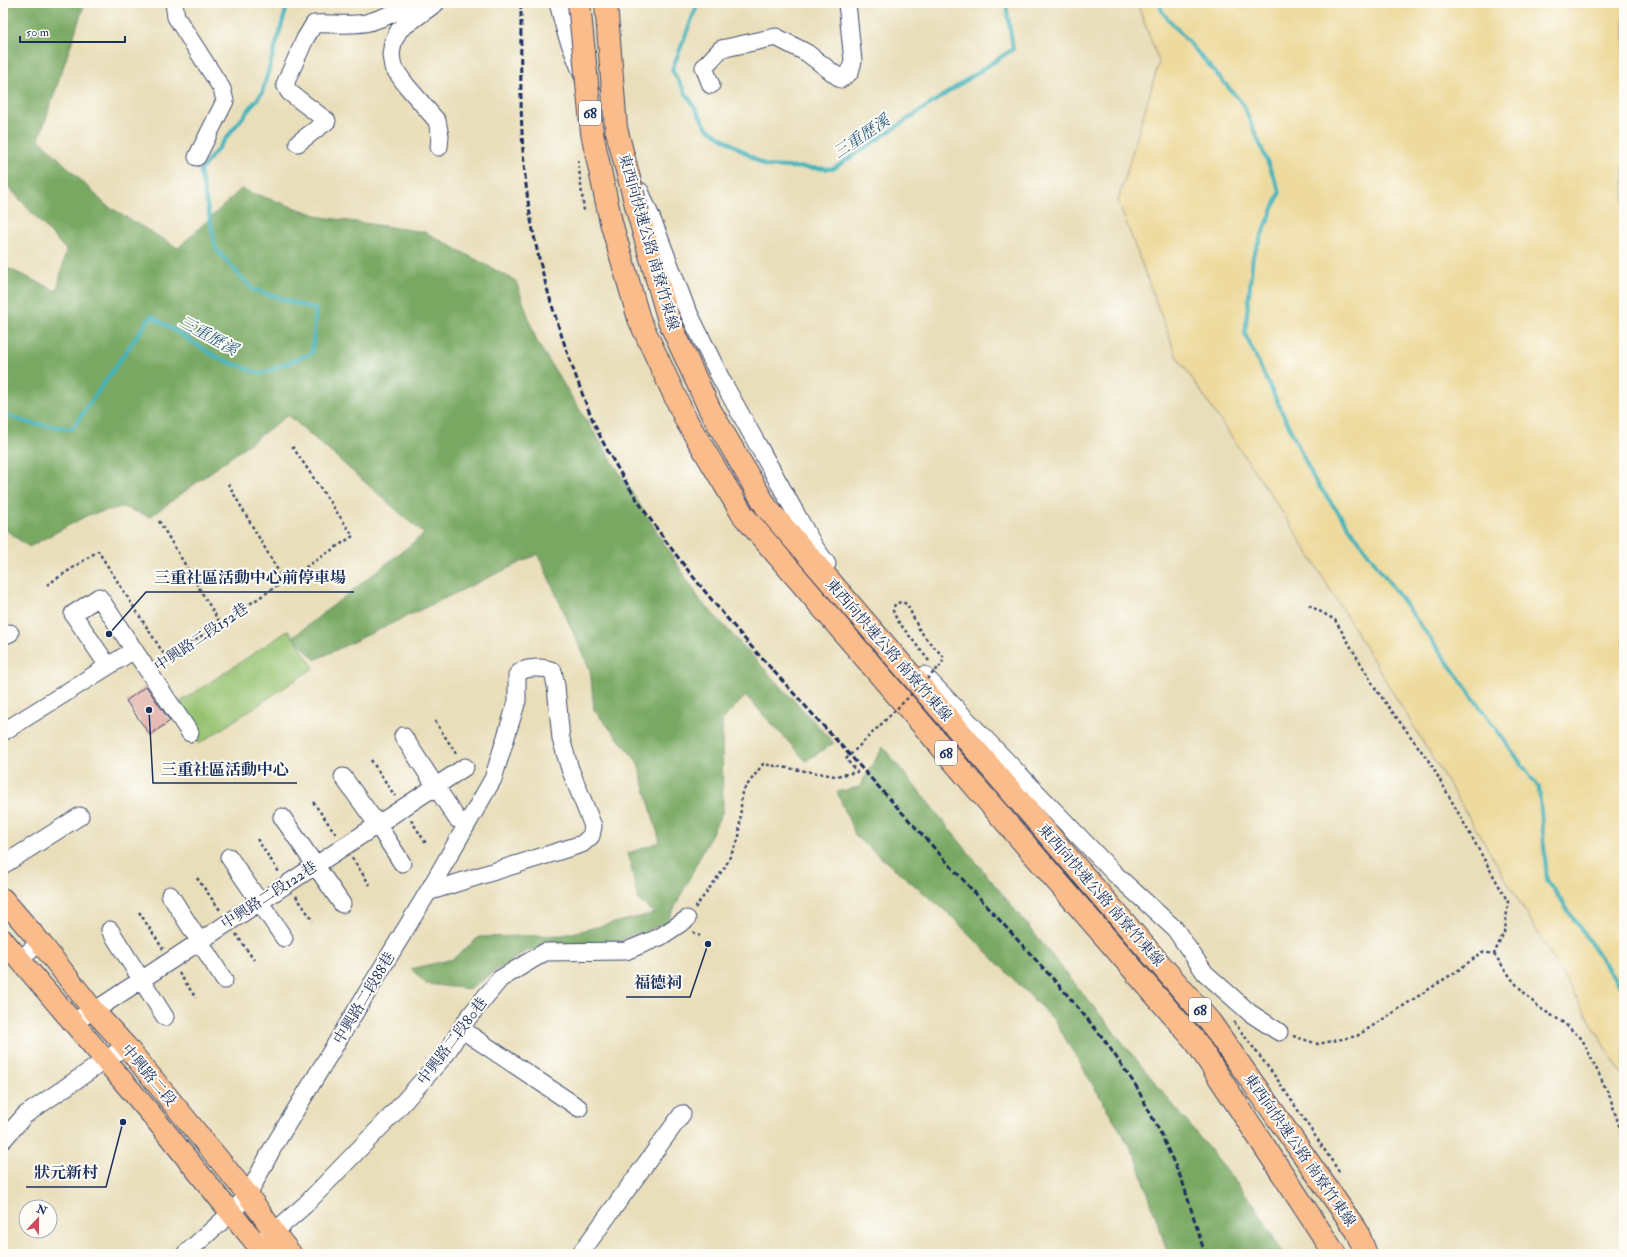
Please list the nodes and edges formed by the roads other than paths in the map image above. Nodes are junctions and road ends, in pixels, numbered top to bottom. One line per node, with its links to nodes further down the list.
1 (174, 3): 11 (lane)
2 (418, 3): 9 (lane)
3 (436, 3): 10 (lane)
4 (558, 3): 46 (lane)
5 (579, 3): 58 (highway, 東西向快速公路 南寮竹東線 / 68, bridge)
6 (606, 3): 59 (highway, 東西向快速公路 南寮竹東線 / 68, bridge)
7 (847, 3): 8 (lane)
8 (711, 85)
9 (298, 143)
10 (439, 148)
11 (197, 157)
12 (134, 650): 13 (lane, 中興路二段152巷); 13 (lane, 中興路二段152巷); 15 (lane, 中興路二段152巷)
13 (108, 666): 14 (lane, 中興路二段152巷)
14 (3, 732)
15 (190, 733)
16 (403, 736): 19 (lane)
17 (465, 767): 19 (lane, 中興路二段122巷)
18 (343, 777): 23 (lane)
19 (436, 786): 22 (lane); 23 (lane, 中興路二段122巷)
20 (80, 816): 26 (lane)
21 (282, 817): 27 (lane)
22 (457, 819)
23 (377, 824): 25 (lane); 27 (lane, 中興路二段122巷)
24 (229, 857): 31 (lane)
25 (402, 863)
26 (3, 865)
27 (315, 865): 31 (lane, 中興路二段122巷); 32 (lane)
28 (428, 892): 28 (lane, 中興路二段88巷); 52 (lane, 中興路二段88巷)
29 (170, 895): 37 (lane)
30 (3, 899): 38 (main road, 中興路二段)
31 (259, 902): 35 (lane); 37 (lane, 中興路二段122巷)
32 (342, 904)
33 (687, 919): 45 (lane, 中興路二段80巷)
34 (110, 930): 40 (lane)
35 (284, 938)
36 (3, 940): 39 (main road, 中興路二段)
37 (199, 941): 40 (lane, 中興路二段122巷); 41 (lane)
38 (40, 942): 39 (lane); 42 (main road, 中興路二段)
39 (21, 959): 44 (main road, 中興路二段)
40 (141, 980): 42 (lane, 中興路二段122巷); 43 (lane)
41 (224, 980)
42 (94, 1011): 44 (lane, 中興路二段122巷); 47 (main road, 中興路二段)
43 (166, 1017)
44 (73, 1021): 48 (main road, 中興路二段)
45 (462, 1029): 49 (lane); 54 (lane, 中興路二段80巷)
46 (1279, 1032)
47 (126, 1046): 48 (lane); 52 (main road, 中興路二段)
48 (106, 1061): 51 (lane); 53 (main road, 中興路二段)
49 (580, 1108)
50 (682, 1114): 57 (lane)
51 (3, 1140)
52 (248, 1194): 53 (lane, 中興路二段88巷); 54 (main road, 中興路二段)
53 (231, 1213): 54 (main road, 中興路二段); 55 (lane, 中興路二段88巷)
54 (265, 1243): 56 (main road, 中興路二段)
55 (185, 1254)
56 (291, 1254)
57 (580, 1254)
58 (1335, 1254)
59 (1366, 1254)

